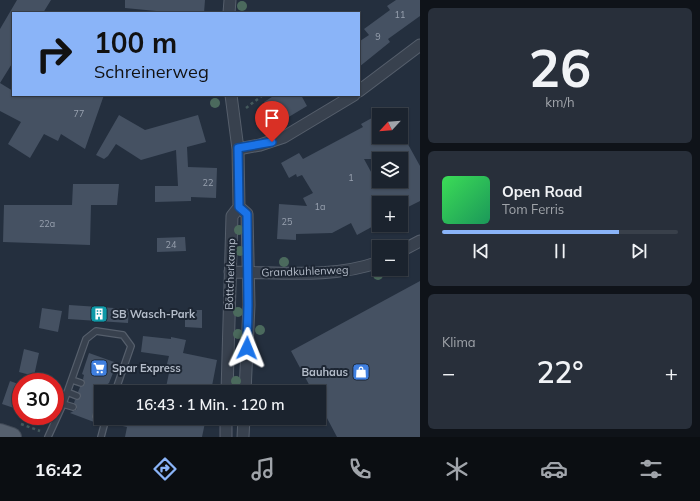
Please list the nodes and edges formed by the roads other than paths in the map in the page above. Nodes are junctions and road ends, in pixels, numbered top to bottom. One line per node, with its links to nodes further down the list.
1 (230, 0): 2 (street)
2 (229, 12)
3 (420, 44): 4 (street)
4 (360, 90)
5 (231, 96): 7 (street, Böttcherkamp)
6 (352, 96): 7 (street)
7 (238, 148): 8 (street, Böttcherkamp)
8 (239, 207): 12 (street, Böttcherkamp); 13 (street, Böttcherkamp)
9 (420, 241): 10 (street)
10 (408, 247)
11 (372, 265): 13 (street, Grandkuhlenweg)
12 (230, 272): 13 (street, Grandkuhlenweg); 17 (street, Böttcherkamp)
13 (248, 272): 18 (street, Böttcherkamp)
14 (72, 380): 15 (lane); 16 (lane); 19 (lane)
15 (81, 383)
16 (117, 385)
17 (227, 385)
18 (245, 385)
19 (68, 392): 20 (lane); 21 (lane)
20 (77, 396)
21 (64, 404): 22 (lane)
22 (73, 407)
23 (55, 425): 29 (lane)
24 (102, 425): 30 (lane)
25 (226, 425): 31 (street)
26 (244, 425): 32 (street)
27 (13, 429): 28 (main road)
28 (0, 433)
29 (50, 436)
30 (101, 437)
31 (226, 437)
32 (243, 437)

